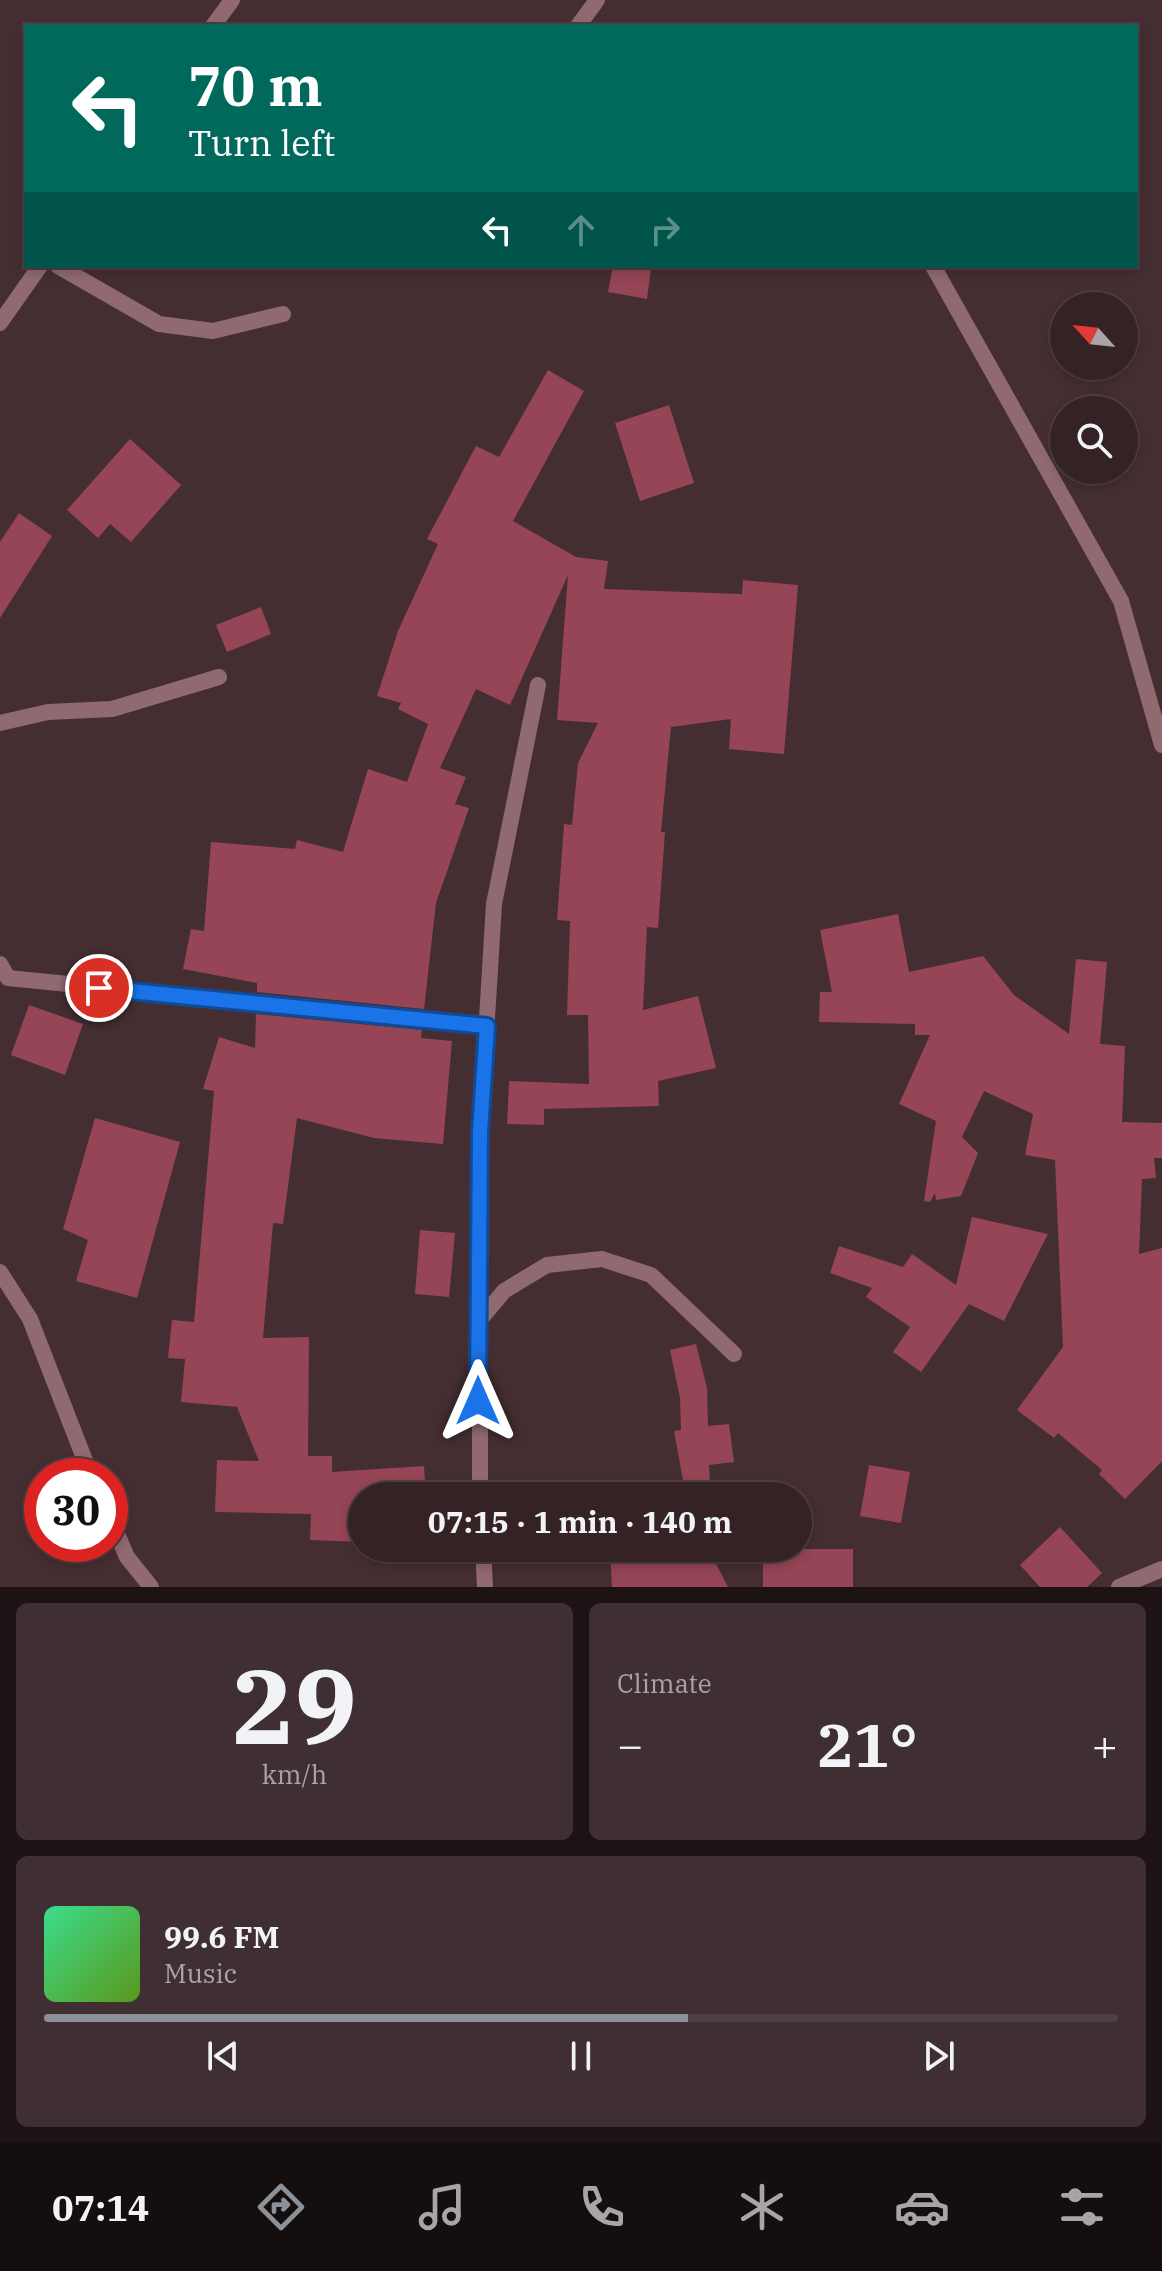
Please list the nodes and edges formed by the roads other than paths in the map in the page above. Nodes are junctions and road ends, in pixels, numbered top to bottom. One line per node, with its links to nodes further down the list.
1 (232, 0): 3 (street)
2 (597, 0): 4 (street)
3 (214, 24)
4 (579, 24)
5 (39, 268): 9 (street)
6 (61, 268): 8 (street)
7 (934, 268): 13 (street)
8 (283, 314)
9 (0, 323)
10 (219, 677): 12 (street)
11 (538, 685): 15 (street)
12 (0, 723)
13 (1162, 745)
14 (0, 964): 15 (street)
15 (487, 1026): 17 (street)
16 (0, 1272): 19 (street)
17 (479, 1321): 18 (street); 20 (street)
18 (734, 1354)
19 (84, 1458)
20 (480, 1482)
21 (128, 1558): 24 (street)
22 (484, 1562): 25 (street)
23 (1162, 1569): 26 (street)
24 (151, 1587)
25 (485, 1587)
26 (1119, 1587)

